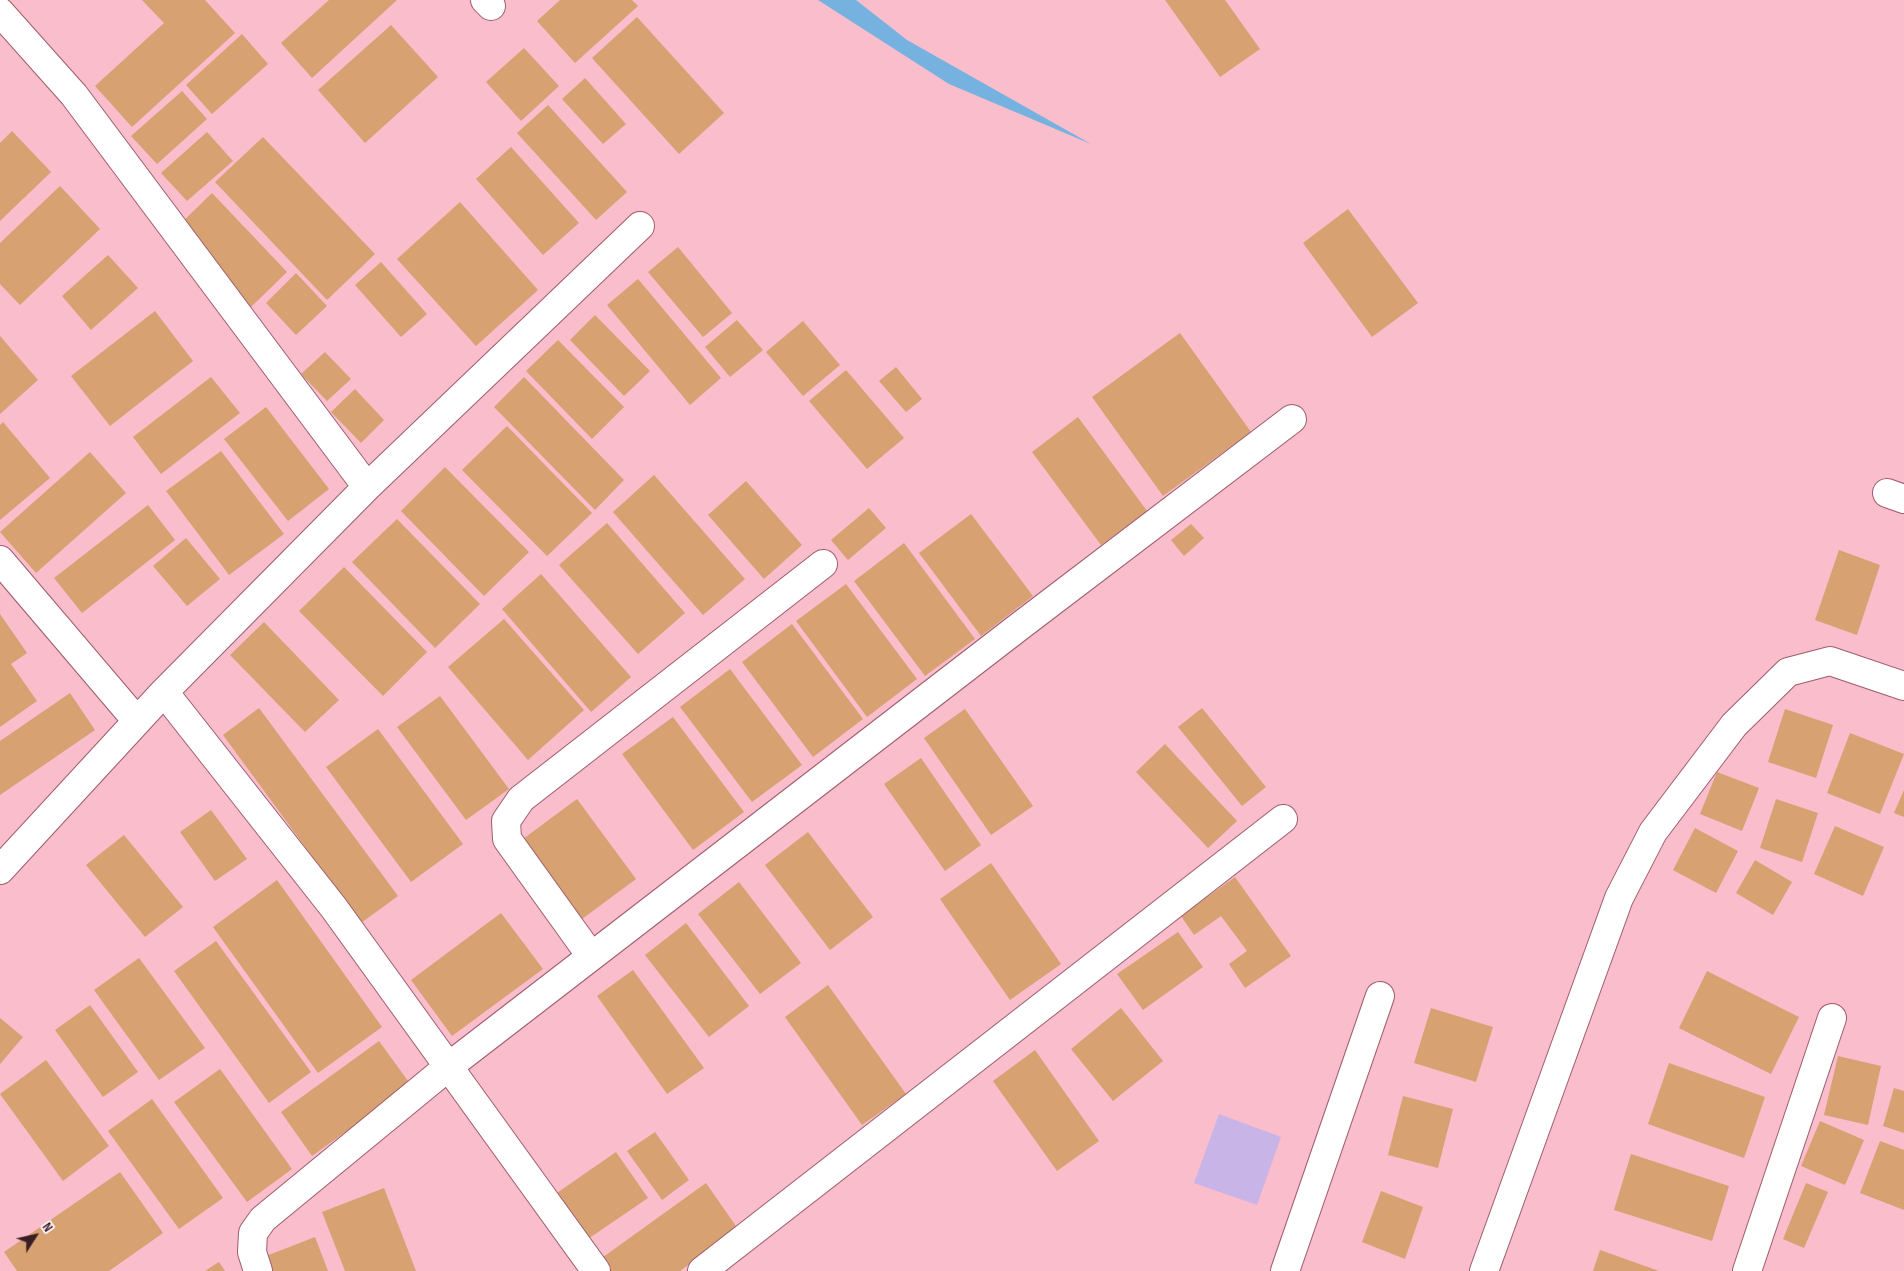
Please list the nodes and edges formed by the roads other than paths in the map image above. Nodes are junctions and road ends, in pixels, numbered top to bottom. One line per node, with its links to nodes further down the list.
1 (0, 12): 4 (street)
2 (640, 226): 4 (street)
3 (1292, 419): 12 (street)
4 (367, 487): 8 (street)
5 (0, 560): 9 (street)
6 (823, 564): 12 (street)
7 (1904, 686): 20 (street)
8 (164, 692): 9 (street); 15 (street)
9 (137, 721): 11 (street)
10 (1283, 819): 18 (street)
11 (0, 870)
12 (591, 956): 15 (street)
13 (1380, 996): 19 (street)
14 (1832, 1018): 21 (street)
15 (448, 1067): 16 (street); 17 (street)
16 (258, 1271)
17 (596, 1271)
18 (702, 1271)
19 (1285, 1271)
20 (1484, 1271)
21 (1747, 1271)

